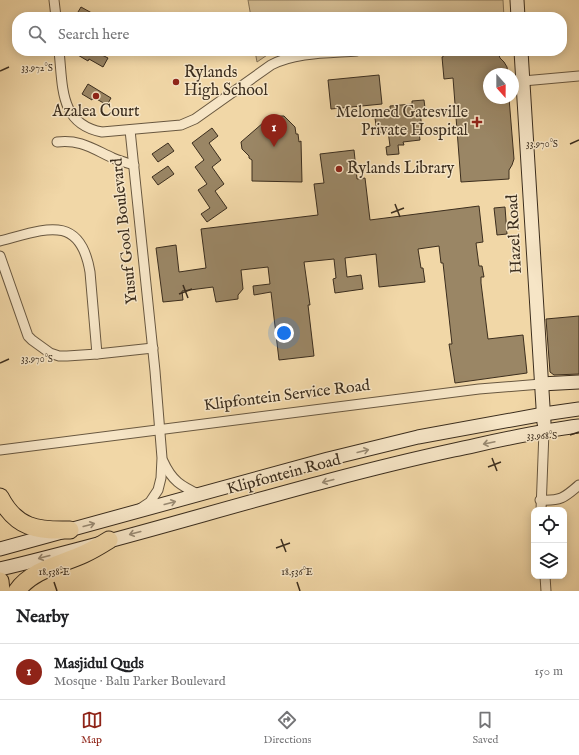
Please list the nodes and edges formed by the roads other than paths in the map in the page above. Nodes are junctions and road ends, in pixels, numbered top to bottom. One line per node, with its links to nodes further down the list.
1 (54, 0): 3 (street)
2 (517, 0): 4 (main road)
3 (55, 12)
4 (518, 12)
5 (59, 56): 10 (street)
6 (296, 56): 10 (street)
7 (521, 56): 9 (main road, Hazel Road)
8 (579, 76): 9 (street)
9 (523, 81): 18 (main road, Hazel Road)
10 (130, 130): 12 (street, Yusuf Gool Boulevard)
11 (57, 142): 12 (street)
12 (134, 165): 15 (street, Yusuf Gool Boulevard)
13 (0, 241): 16 (street)
14 (0, 256): 16 (street)
15 (153, 348): 16 (street); 22 (street, Yusuf Gool Boulevard)
16 (97, 354)
17 (579, 382): 18 (main road, Klipfontein Service Road)
18 (541, 384): 20 (main road, Hazel Road); 22 (street, Klipfontein Service Road)
19 (579, 409): 20 (main road, Klipfontein Road)
20 (544, 414): 23 (main road, Hazel Road); 27 (main road, Klipfontein Road, one-way to 20)
21 (579, 426): 23 (main road, Klipfontein Road)
22 (160, 430): 24 (street, Klipfontein Service Road); 25 (street, Yusuf Gool Boulevard)
23 (544, 431): 29 (street); 33 (main road, Klipfontein Road, one-way to 33)
24 (0, 450)
25 (162, 458): 27 (street, Yusuf Gool Boulevard); 31 (street, Yusuf Gool Boulevard)
26 (579, 485): 29 (street)
27 (200, 495): 31 (main road, Klipfontein Road, one-way to 27)
28 (0, 496): 32 (highway)
29 (540, 500): 30 (street)
30 (541, 507)
31 (130, 514): 32 (main road, Klipfontein Road, one-way to 31)
32 (70, 530): 34 (main road, Klipfontein Road)
33 (109, 540): 35 (main road, Klipfontein Road, one-way to 35); 39 (highway)
34 (0, 549)
35 (0, 568)
36 (545, 579): 40 (street)
37 (0, 581): 38 (highway)
38 (1, 591)
39 (17, 591)
40 (546, 591)

